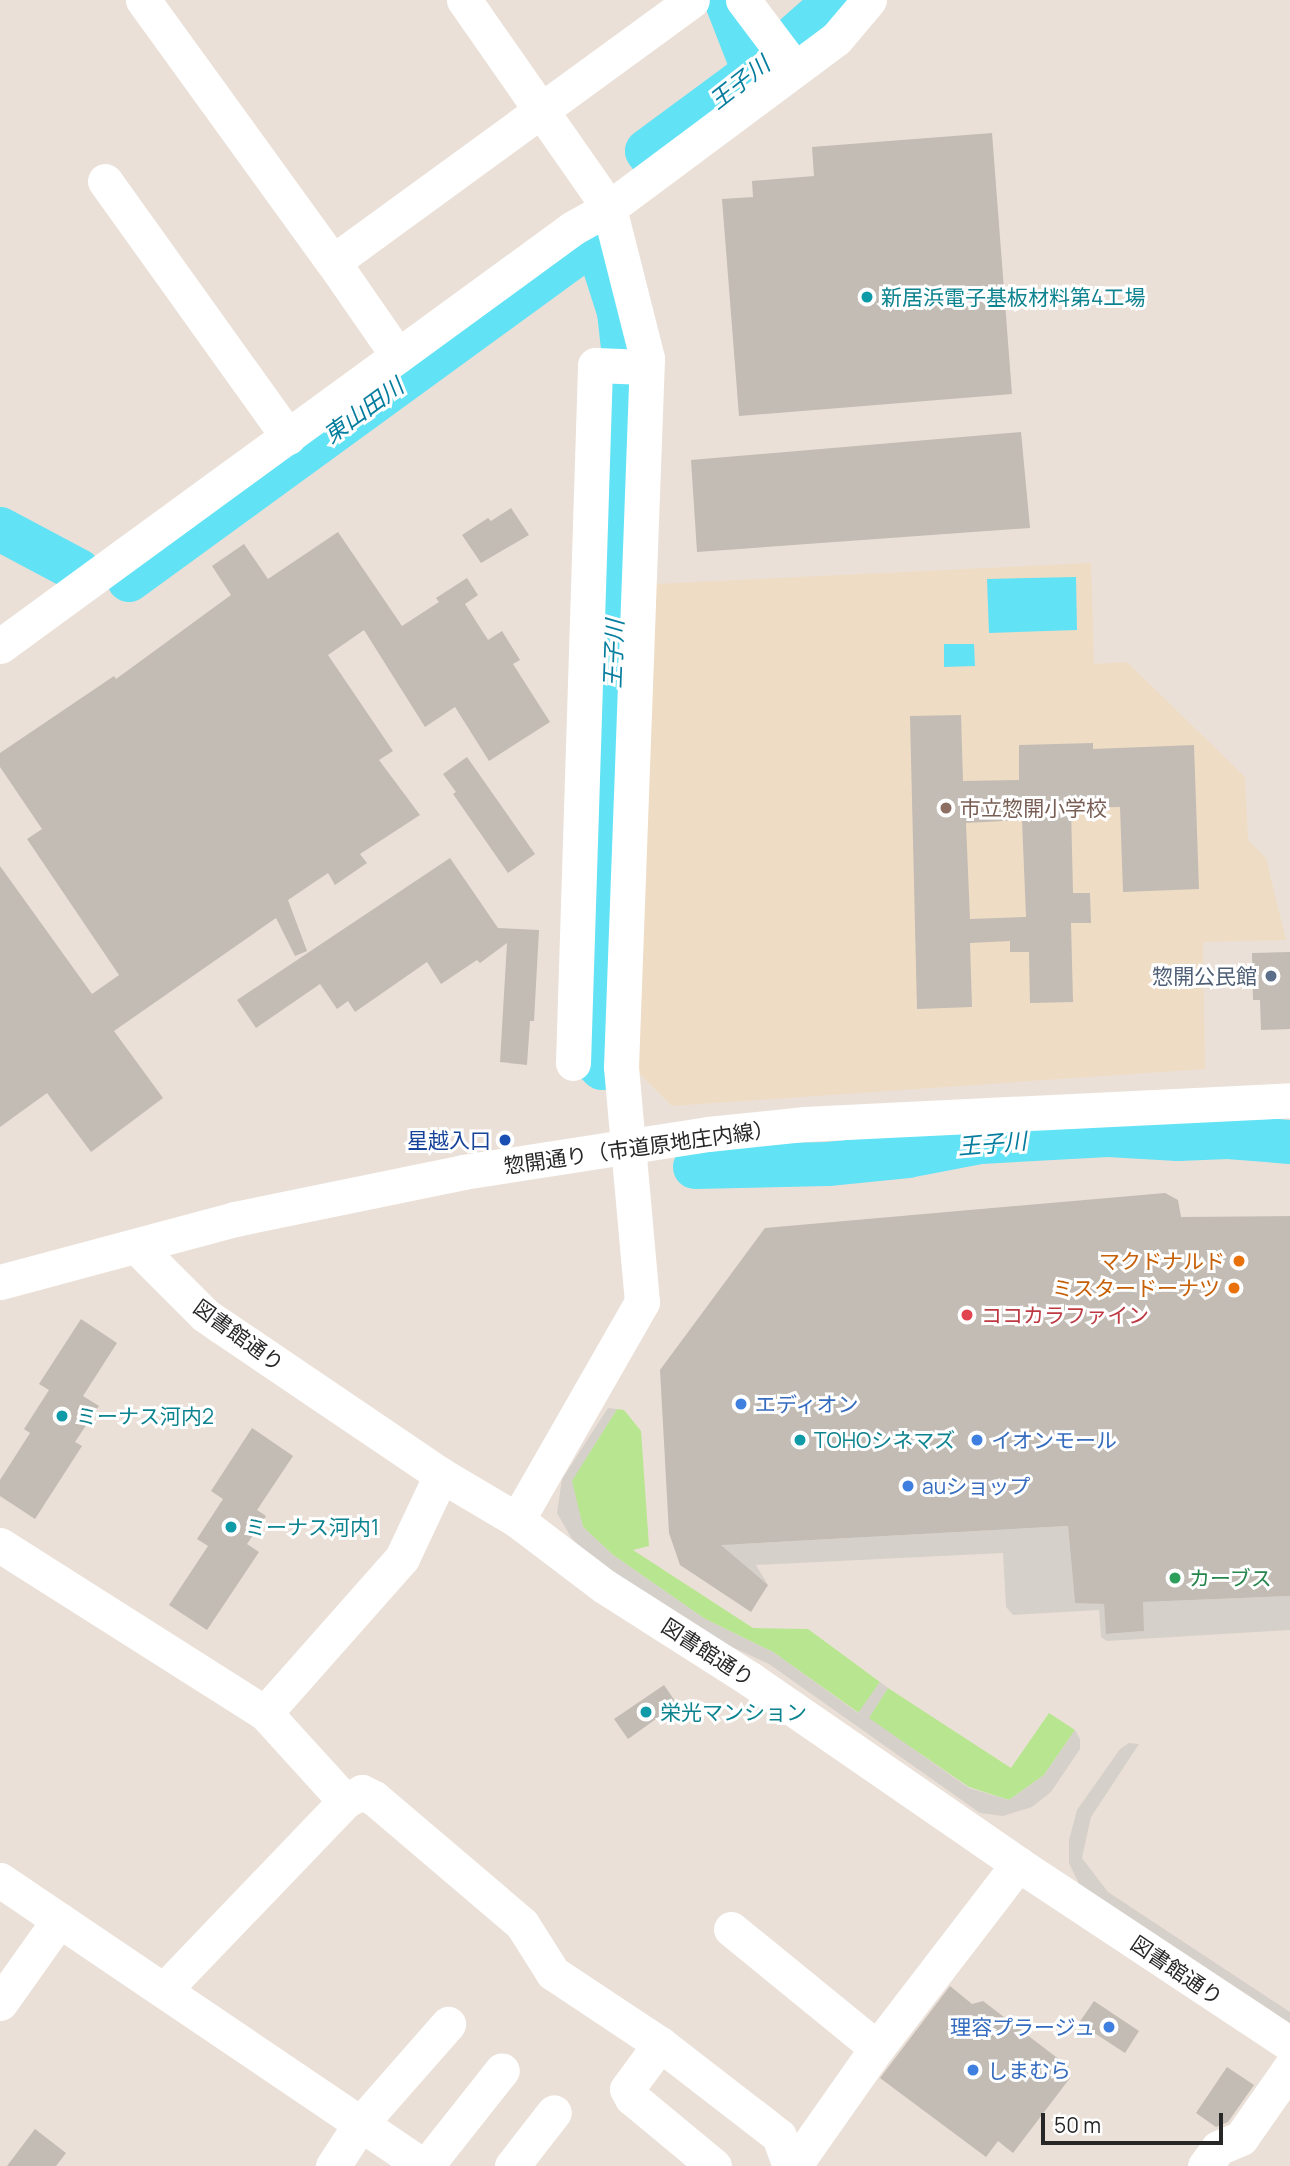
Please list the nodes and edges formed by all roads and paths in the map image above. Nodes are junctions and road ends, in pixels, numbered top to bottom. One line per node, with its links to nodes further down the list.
1 (143, 0): 10 (street)
2 (464, 0): 7 (street)
3 (692, 0): 7 (street)
4 (743, 0): 6 (street)
5 (869, 0): 6 (street)
6 (785, 57): 9 (street)
7 (542, 111): 9 (street); 10 (street)
8 (105, 181): 13 (street)
9 (609, 208): 11 (street); 12 (street)
10 (333, 262): 11 (street)
11 (398, 356): 13 (street)
12 (645, 367): 15 (street); 17 (street)
13 (288, 437): 14 (street)
14 (0, 646)
15 (573, 1063)
16 (1290, 1100): 17 (street, 惣開通り（市道原地庄内線）)
17 (627, 1149): 18 (street, 惣開通り（市道原地庄内線）); 21 (street)
18 (137, 1247): 19 (street, 惣開通り（市道原地庄内線）); 20 (street, 図書館通り)
19 (0, 1282)
20 (441, 1475): 21 (street, 図書館通り); 23 (street)
21 (517, 1520): 25 (street, 図書館通り)
22 (0, 1545): 23 (street)
23 (265, 1713): 24 (street)
24 (345, 1801): 29 (street); 32 (street)
25 (1018, 1864): 33 (street, 図書館通り); 34 (street)
26 (0, 1880): 27 (street)
27 (59, 1920): 29 (street); 30 (street)
28 (731, 1929): 34 (street)
29 (164, 1990): 38 (street)
30 (0, 2003)
31 (448, 2024): 38 (street)
32 (660, 2043): 42 (street); 43 (street)
33 (1290, 2044)
34 (877, 2048): 43 (street)
35 (1290, 2068): 44 (street)
36 (502, 2070): 40 (street)
37 (554, 2112): 41 (street)
38 (361, 2123): 39 (street); 40 (street)
39 (333, 2166)
40 (424, 2166)
41 (512, 2166)
42 (714, 2166)
43 (792, 2166)
44 (1205, 2166)

